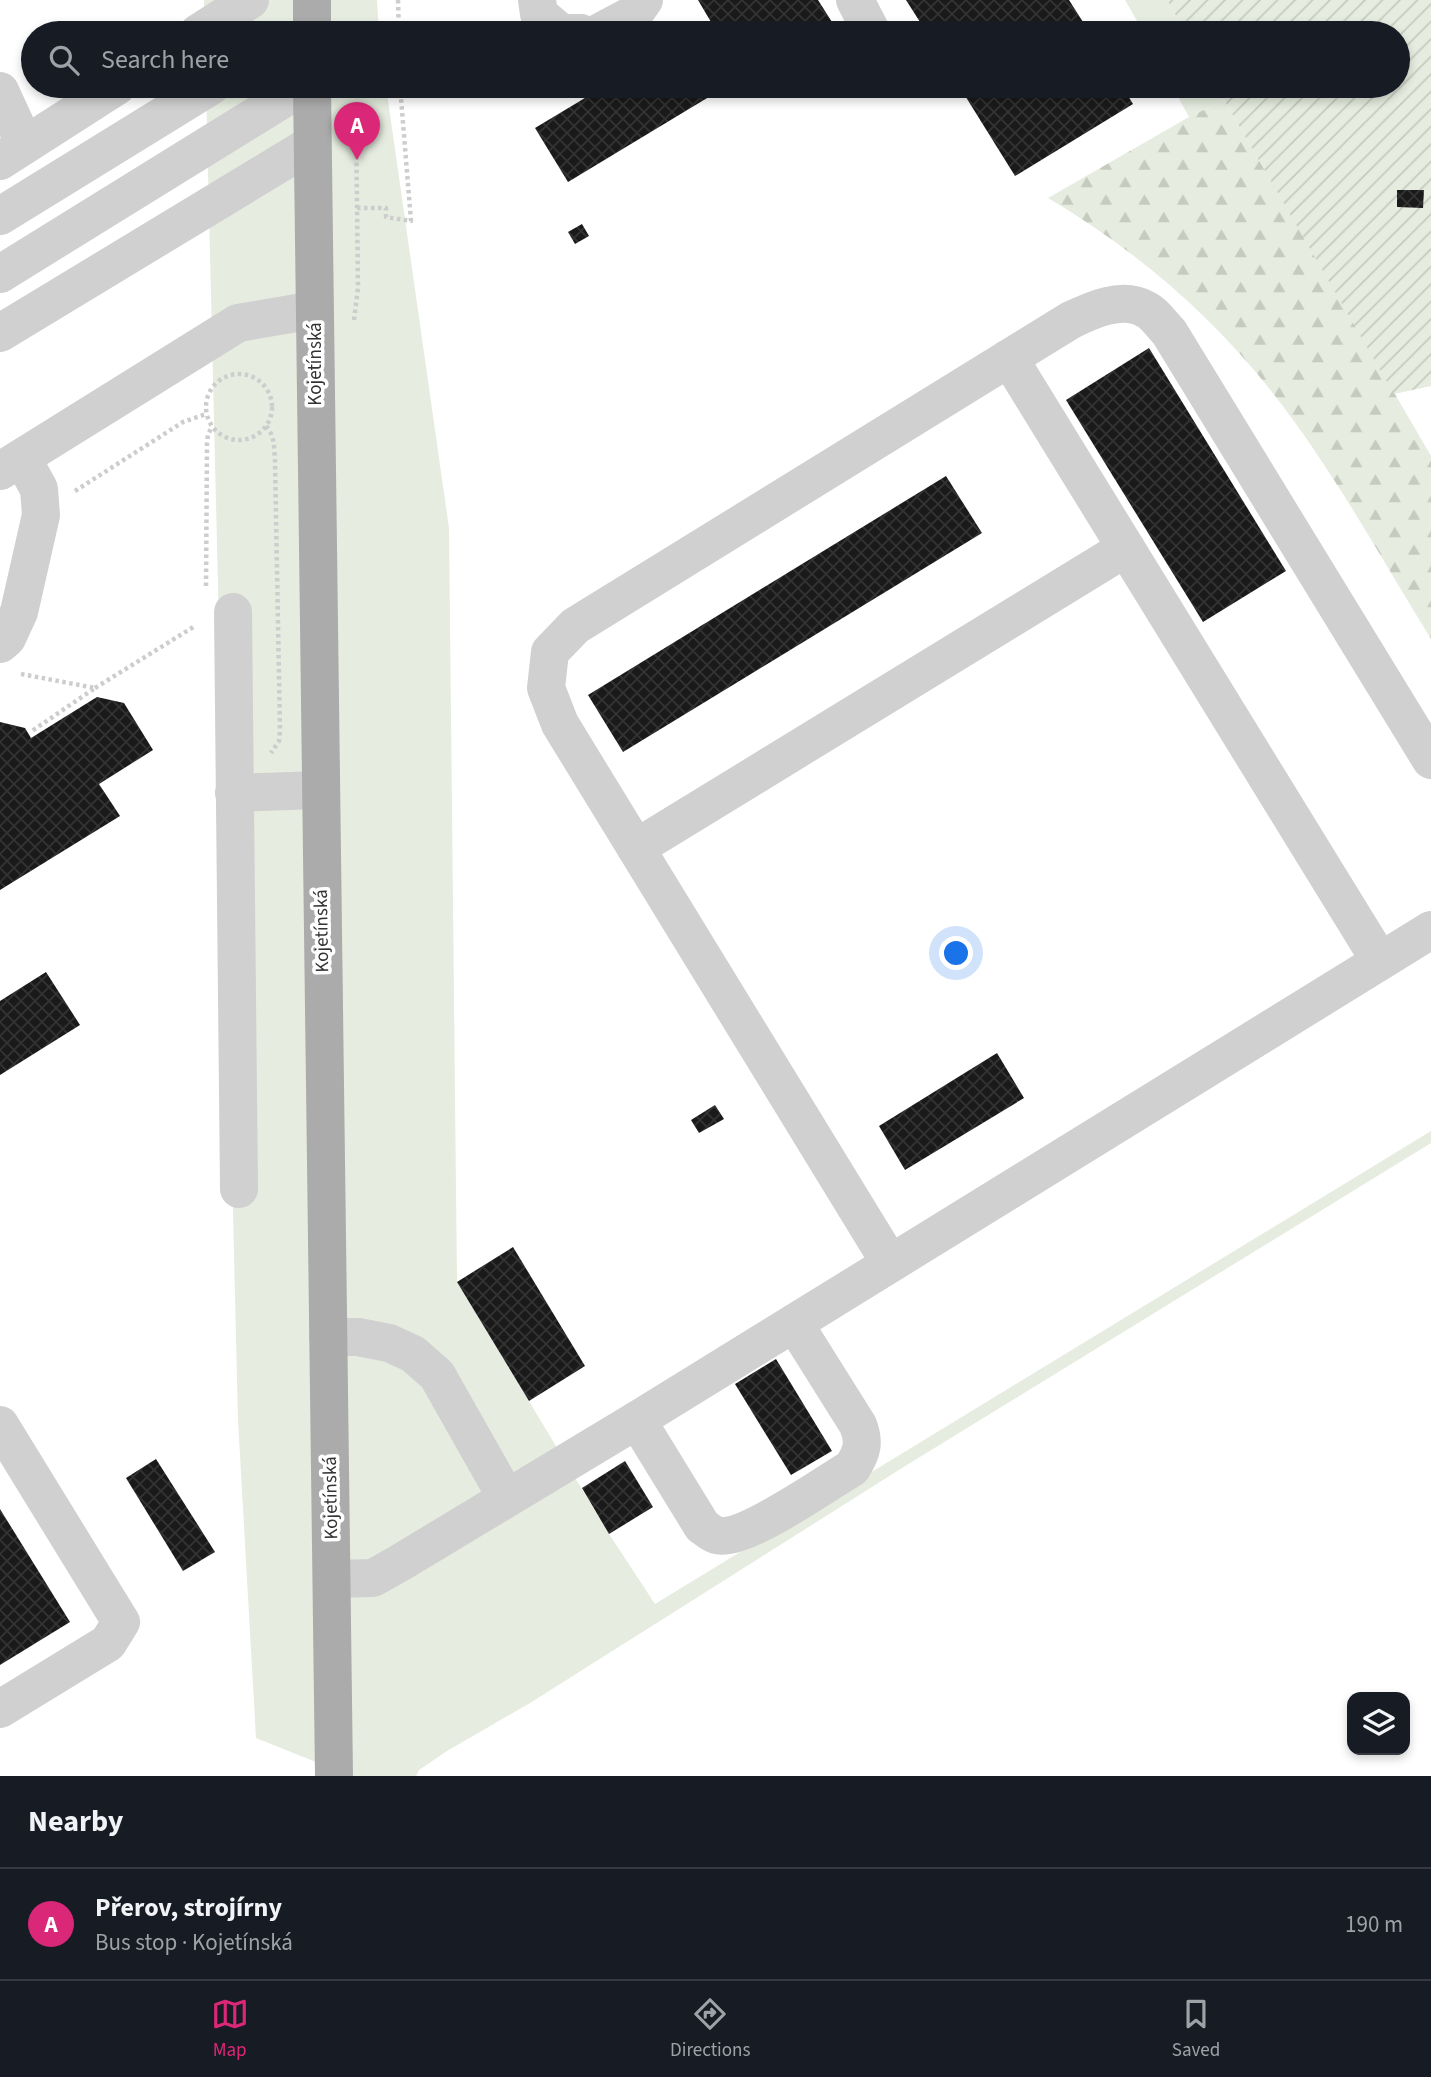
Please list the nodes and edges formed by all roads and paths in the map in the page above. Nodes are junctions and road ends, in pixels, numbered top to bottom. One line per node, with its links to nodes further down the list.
1 (250, 0): 6 (lane)
2 (398, 0): 7 (path)
3 (537, 0): 8 (lane)
4 (644, 0): 9 (lane)
5 (855, 0): 10 (lane)
6 (217, 21)
7 (399, 21)
8 (547, 21)
9 (620, 21)
10 (866, 21)
11 (0, 91): 19 (lane)
12 (98, 98): 19 (lane)
13 (192, 98): 21 (lane)
14 (285, 98): 22 (lane)
15 (312, 98): 18 (main road, Kojetínská)
16 (401, 98): 20 (path)
17 (356, 119): 20 (path)
18 (312, 145): 24 (main road, Kojetínská); 25 (lane)
19 (13, 153)
20 (357, 208): 23 (path)
21 (0, 216)
22 (0, 274)
23 (358, 288)
24 (314, 310): 31 (lane); 40 (main road, Kojetínská)
25 (0, 333)
26 (1009, 358): 33 (lane); 39 (lane); 42 (lane)
27 (276, 383): 28 (path)
28 (267, 388): 29 (path); 30 (path)
29 (206, 414): 30 (path); 32 (path)
30 (266, 426): 38 (path)
31 (11, 465): 32 (lane)
32 (41, 511): 35 (lane)
33 (1126, 548): 42 (lane); 44 (lane)
34 (220, 616): 36 (path); 41 (lane)
35 (9, 659): 36 (path)
36 (95, 688): 37 (path)
37 (32, 731)
38 (270, 754)
39 (1431, 760)
40 (320, 790): 41 (lane); 48 (main road, Kojetínská)
41 (234, 793): 45 (lane)
42 (636, 848): 46 (lane)
43 (1431, 930): 44 (lane)
44 (1380, 961): 46 (lane)
45 (239, 1189)
46 (890, 1263): 47 (lane)
47 (794, 1323): 49 (lane); 49 (lane)
48 (328, 1337): 51 (lane); 52 (main road, Kojetínská)
49 (637, 1420): 51 (lane)
50 (0, 1425): 53 (lane)
51 (506, 1497): 52 (lane)
52 (332, 1579): 54 (main road, Kojetínská)
53 (0, 1709)
54 (334, 1776)

